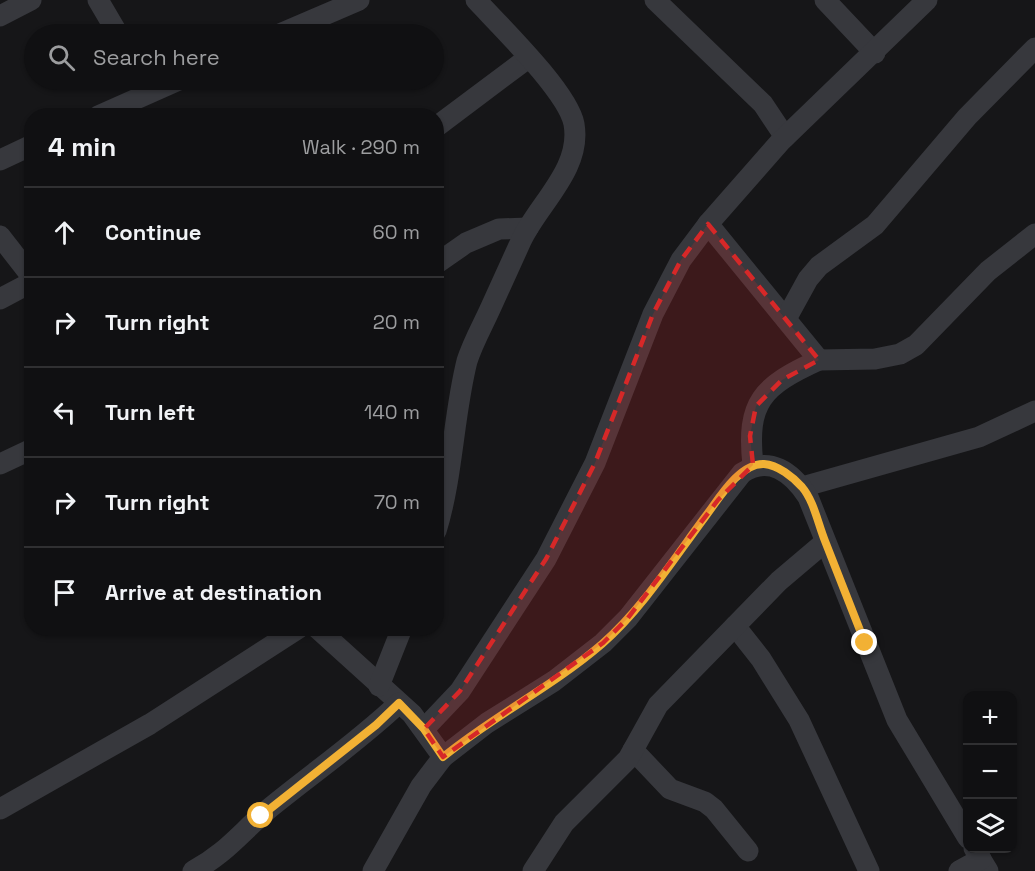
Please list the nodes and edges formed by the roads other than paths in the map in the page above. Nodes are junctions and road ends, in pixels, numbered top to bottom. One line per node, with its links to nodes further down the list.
1 (31, 0): 8 (street)
2 (98, 0): 9 (street)
3 (360, 0): 10 (street)
4 (476, 0): 13 (street)
5 (655, 0): 17 (street)
6 (825, 0): 12 (street)
7 (927, 0): 12 (street)
8 (0, 16)
9 (112, 24)
10 (304, 24)
11 (1035, 48): 28 (street)
12 (874, 53): 17 (street)
13 (528, 58): 16 (street); 21 (street)
14 (141, 90): 15 (street)
15 (111, 108)
16 (444, 122)
17 (785, 137): 20 (street)
18 (24, 149): 19 (street)
19 (0, 160)
20 (708, 224): 28 (street); 43 (street)
21 (528, 228): 24 (street); 35 (street)
22 (1035, 234): 29 (street)
23 (0, 236): 25 (street)
24 (444, 258)
25 (24, 269)
26 (24, 285): 27 (street)
27 (0, 299)
28 (786, 319): 29 (street)
29 (819, 360): 33 (street)
30 (1035, 411): 34 (street)
31 (24, 453): 32 (street)
32 (0, 464)
33 (753, 465): 34 (street); 45 (street)
34 (802, 487): 36 (street)
35 (444, 499)
36 (825, 542): 37 (street); 47 (street)
37 (735, 626): 44 (street); 53 (street)
38 (287, 636): 46 (street)
39 (326, 636): 41 (street)
40 (399, 636): 41 (street)
41 (379, 686): 42 (street)
42 (399, 703): 43 (street); 50 (street)
43 (424, 729): 45 (street)
44 (633, 750): 48 (street); 52 (street)
45 (443, 757): 51 (street)
46 (0, 809)
47 (963, 830)
48 (748, 851)
49 (981, 860): 54 (street)
50 (193, 871)
51 (373, 871)
52 (533, 871)
53 (868, 871)
54 (959, 871)

